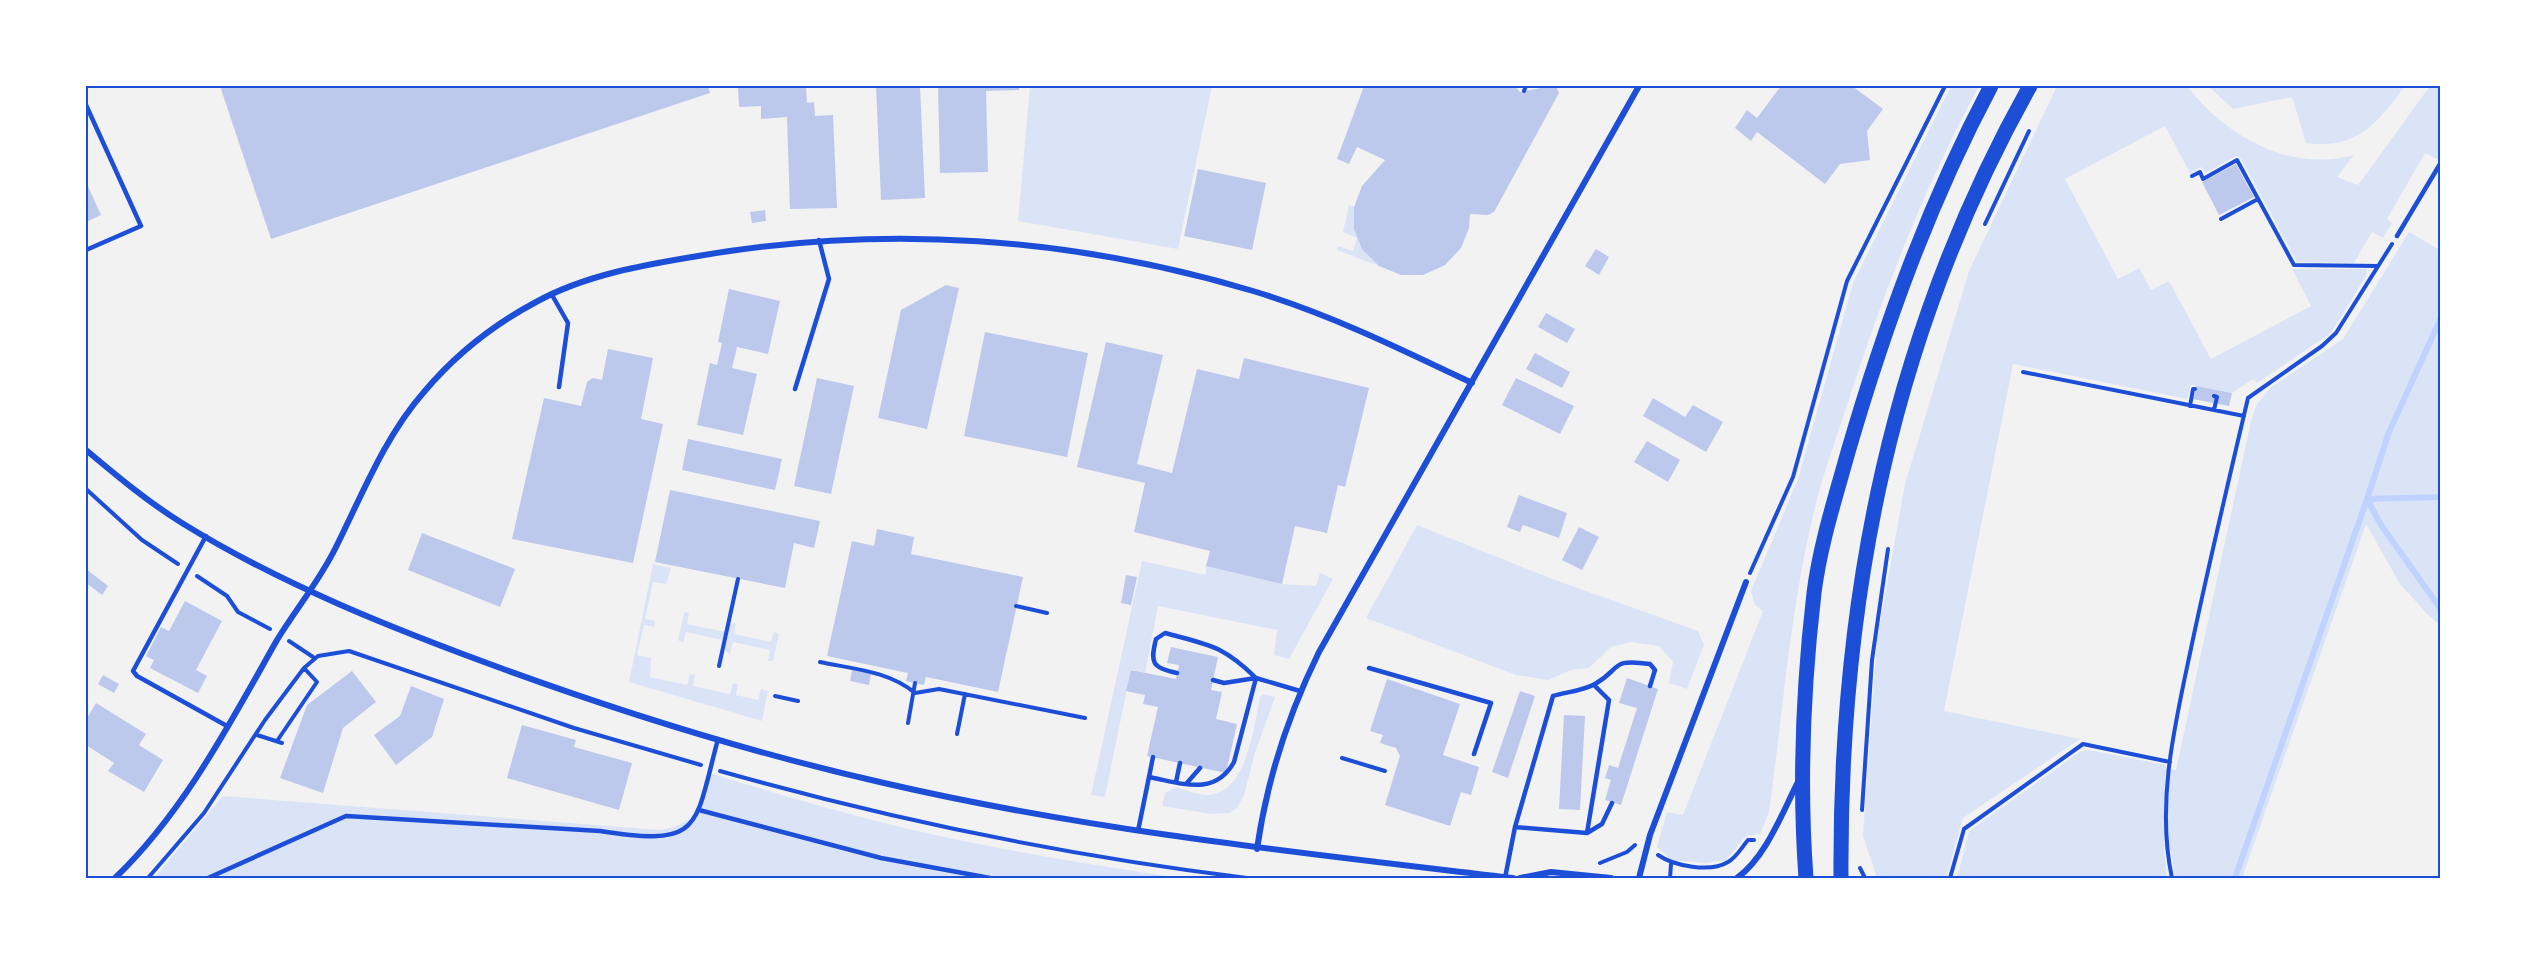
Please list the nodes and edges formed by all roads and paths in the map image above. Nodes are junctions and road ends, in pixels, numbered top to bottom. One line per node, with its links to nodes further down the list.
1 (1526, 86): 6 (path)
2 (1639, 86): 20 (street)
3 (1945, 86): 34 (path)
4 (1991, 86): 70 (main road)
5 (2030, 86): 99 (main road)
6 (1524, 91)
7 (86, 105): 16 (lane)
8 (2033, 123): 13 (path)
9 (2440, 164): 14 (lane)
10 (2192, 176): 11 (path)
11 (2258, 199): 12 (path); 17 (path)
12 (2222, 219)
13 (1984, 225)
14 (2397, 236): 17 (path)
15 (819, 240): 18 (street); 20 (street); 22 (lane)
16 (86, 250)
17 (2378, 266): 27 (path)
18 (552, 295): 21 (lane); 35 (street)
19 (2022, 372): 25 (path)
20 (1472, 383): 49 (street)
21 (558, 387)
22 (795, 389)
23 (2195, 389): 25 (path)
24 (2214, 396): 26 (path)
25 (2190, 406): 26 (path)
26 (2214, 410): 27 (path)
27 (2244, 416): 65 (path)
28 (86, 450): 30 (street)
29 (86, 489): 32 (path)
30 (206, 536): 32 (lane); 35 (street)
31 (1889, 538): 76 (path)
32 (188, 570): 37 (path); 56 (lane)
33 (738, 579): 40 (path)
34 (1746, 582): 95 (street)
35 (311, 590): 56 (street); 61 (street)
36 (1017, 606): 38 (path)
37 (238, 612)
38 (1047, 613)
39 (820, 662): 50 (path)
40 (719, 666)
41 (304, 668): 60 (path); 60 (path); 67 (path)
42 (1369, 668): 62 (lane)
43 (1177, 673): 44 (lane)
44 (1257, 678): 45 (lane); 49 (lane); 58 (lane)
45 (1213, 680)
46 (915, 683): 50 (path)
47 (1594, 685): 48 (lane); 77 (lane); 79 (lane)
48 (1650, 686)
49 (1300, 691): 82 (street)
50 (915, 693): 51 (path); 55 (path)
51 (965, 694): 54 (path); 59 (path)
52 (775, 696): 53 (path)
53 (798, 701)
54 (1085, 718)
55 (908, 723)
56 (227, 726): 87 (street)
57 (1235, 730): 58 (lane)
58 (1241, 732): 73 (lane)
59 (957, 734)
60 (257, 735): 88 (path)
61 (718, 739): 67 (lane); 78 (street)
62 (1474, 754)
63 (1153, 758): 71 (lane)
64 (1342, 758): 69 (path)
65 (2170, 762): 100 (path); 101 (path)
66 (1180, 763): 72 (lane)
67 (710, 768): 75 (lane); 91 (path)
68 (1200, 768): 73 (lane)
69 (1385, 771)
70 (1802, 776): 97 (street); 98 (main road)
71 (1149, 777): 72 (lane); 78 (lane)
72 (1176, 782): 73 (lane)
73 (1186, 784)
74 (1612, 803): 79 (lane)
75 (699, 810): 89 (lane); 90 (lane)
76 (1862, 818)
77 (1515, 827): 79 (lane); 86 (lane)
78 (1138, 831): 82 (street)
79 (1587, 833)
80 (1748, 840): 85 (path)
81 (1633, 845): 84 (path)
82 (1257, 849): 86 (street)
83 (1656, 853): 85 (path)
84 (1594, 862)
85 (1671, 864): 96 (path)
86 (1505, 878): 92 (street)
87 (115, 879)
88 (148, 879)
89 (208, 879)
90 (990, 879)
91 (1247, 879)
92 (1513, 879)
93 (1520, 879): 94 (street)
94 (1611, 879)
95 (1639, 879)
96 (1670, 879)
97 (1737, 879)
98 (1806, 879)
99 (1841, 879)
100 (1950, 879)
101 (2172, 879)

